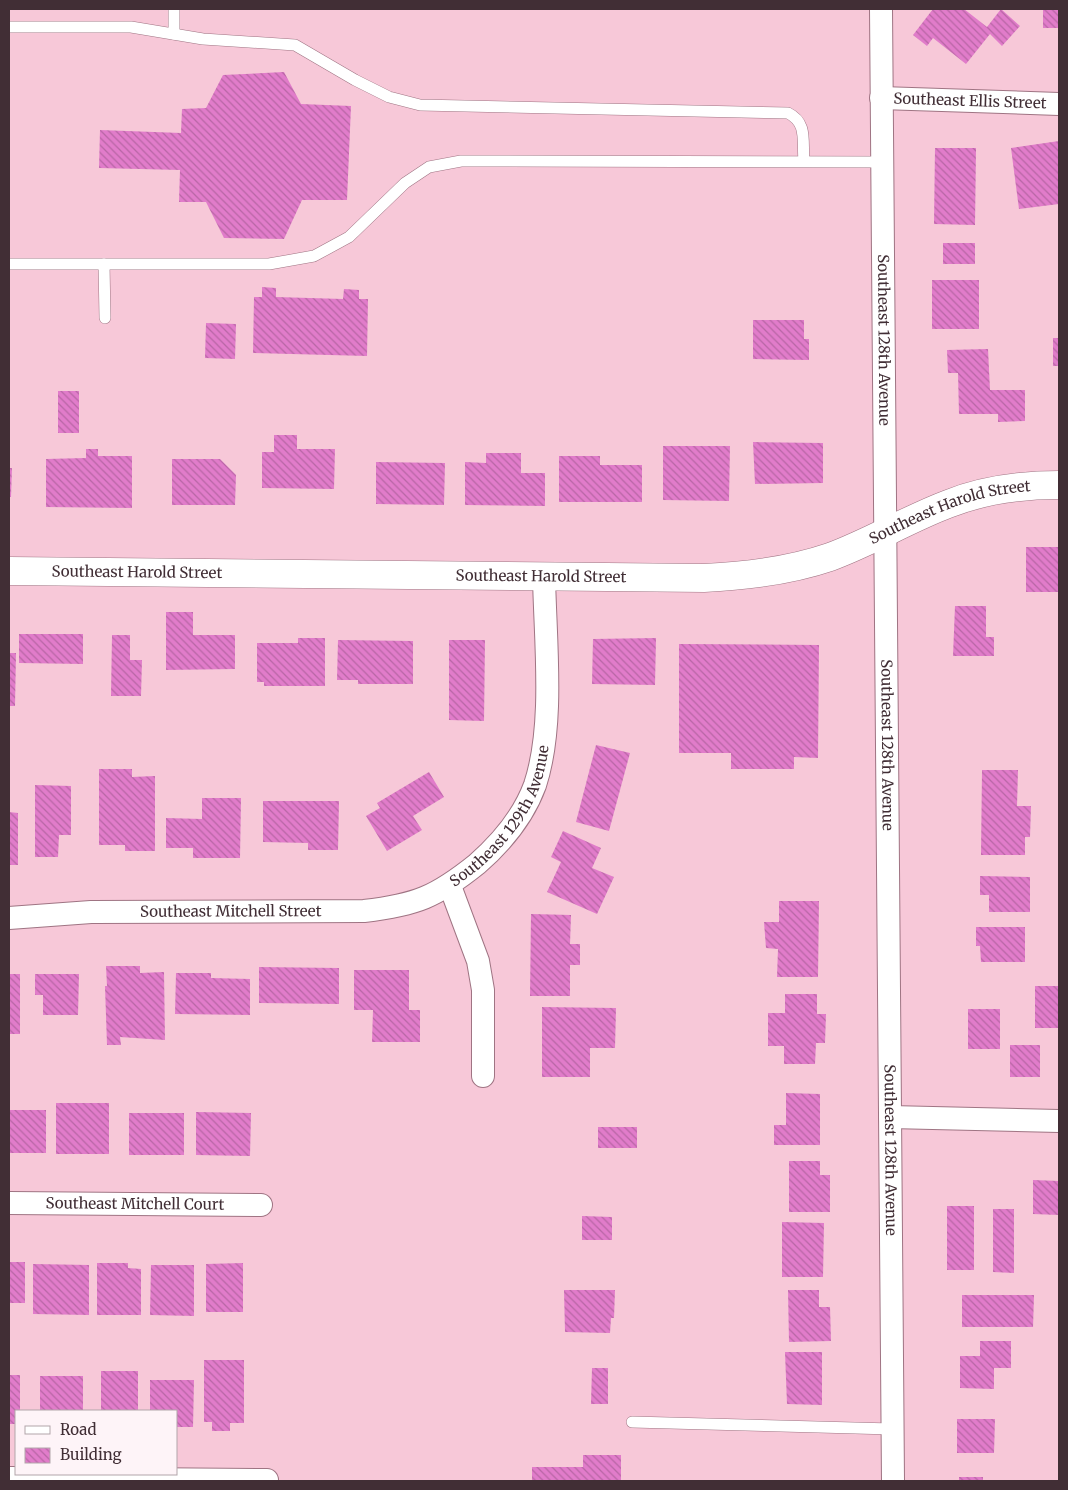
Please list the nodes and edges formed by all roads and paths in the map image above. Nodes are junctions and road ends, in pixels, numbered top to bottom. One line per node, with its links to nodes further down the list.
1 (174, 9): 4 (lane)
2 (881, 9): 5 (street, Southeast 128th Avenue)
3 (9, 27): 4 (lane)
4 (174, 34): 7 (lane)
5 (881, 98): 6 (street, Southeast Ellis Street); 8 (street, Southeast 128th Avenue)
6 (1059, 104)
7 (804, 161): 8 (lane); 10 (lane)
8 (882, 162): 13 (street, Southeast 128th Avenue)
9 (9, 264): 10 (lane)
10 (104, 264): 11 (lane)
11 (105, 318)
12 (1059, 485): 13 (street, Southeast Harold Street)
13 (886, 531): 15 (street, Southeast Harold Street); 19 (street, Southeast 128th Avenue)
14 (9, 571): 15 (street, Southeast Harold Street)
15 (544, 576): 16 (street, Southeast 129th Avenue)
16 (450, 886): 17 (street, Southeast Mitchell Street); 18 (street, Southeast 129th Avenue)
17 (9, 918)
18 (483, 1076)
19 (890, 1117): 20 (street); 24 (street, Southeast 128th Avenue)
20 (1059, 1121)
21 (9, 1204): 22 (street, Southeast Mitchell Court)
22 (261, 1206)
23 (632, 1422): 24 (lane)
24 (892, 1429): 27 (street, Southeast 128th Avenue)
25 (9, 1478): 26 (street)
26 (267, 1480)
27 (892, 1481)

